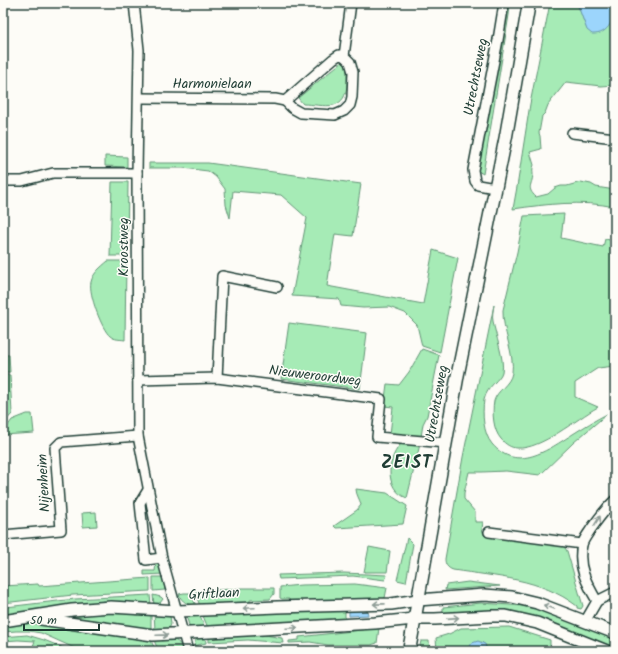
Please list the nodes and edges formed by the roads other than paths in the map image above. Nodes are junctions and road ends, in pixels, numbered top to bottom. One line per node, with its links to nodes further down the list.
1 (134, 3): 6 (street, Kroostweg)
2 (351, 3): 5 (street)
3 (504, 3): 12 (street, Utrechtseweg)
4 (529, 3): 12 (main road, Utrechtseweg)
5 (344, 56): 7 (street); 7 (street)
6 (139, 98): 7 (street, Harmonielaan); 10 (street, Kroostweg)
7 (285, 101)
8 (572, 132): 9 (street)
9 (615, 138)
10 (137, 173): 11 (street); 15 (street, Kroostweg)
11 (3, 181)
12 (495, 188): 17 (main road, Utrechtseweg)
13 (278, 287): 14 (street)
14 (217, 378): 15 (street, Nieuweroordweg); 17 (street, Nieuweroordweg)
15 (138, 380): 16 (street, Kroostweg)
16 (138, 436): 18 (street, Kroostweg); 21 (street, Nijenheim)
17 (446, 443): 25 (main road, Utrechtseweg)
18 (148, 490): 23 (street, Kroostweg); 23 (street)
19 (615, 500): 22 (street, one-way to 19)
20 (489, 532): 22 (street)
21 (3, 535)
22 (582, 544): 26 (street)
23 (162, 558): 27 (street, Kroostweg)
24 (615, 592): 26 (street)
25 (418, 600): 27 (street, Griftlaan, one-way to 27); 28 (main road, Utrechtseweg); 30 (street, Griftlaan, one-way to 25)
26 (597, 602): 30 (street)
27 (178, 611): 29 (street, Griftlaan); 32 (street, Kroostweg)
28 (414, 619): 32 (street, Griftlaan, one-way to 28); 34 (main road, Utrechtseweg); 35 (street, Griftlaan, one-way to 35)
29 (8, 620): 32 (street, Griftlaan, one-way to 32)
30 (586, 620): 31 (street, Griftlaan)
31 (615, 633)
32 (184, 634): 33 (street, Kroostweg)
33 (188, 651)
34 (409, 651)
35 (607, 651)

